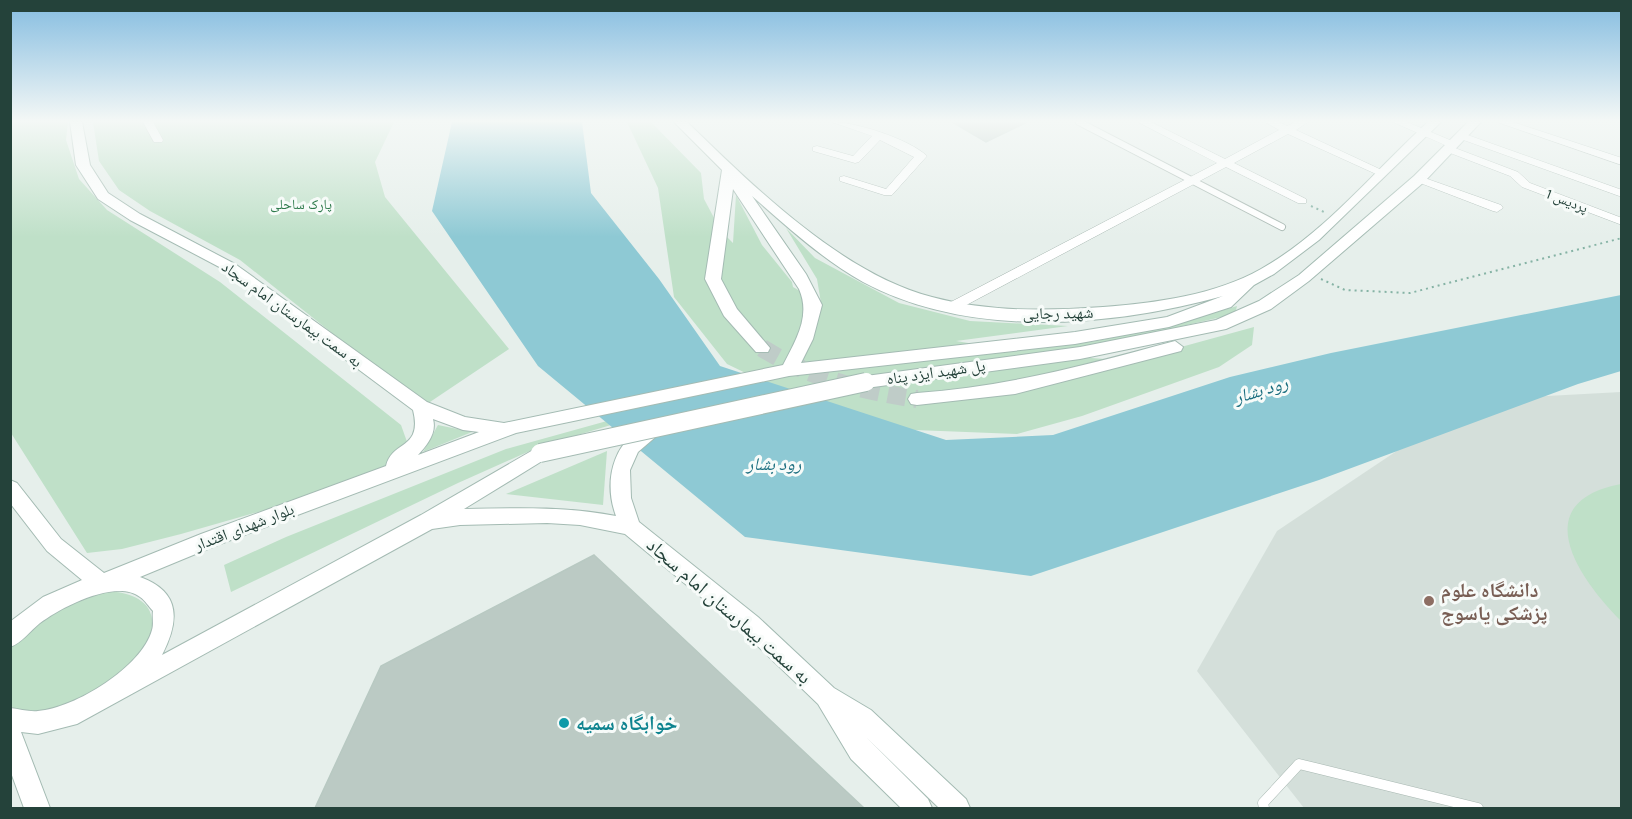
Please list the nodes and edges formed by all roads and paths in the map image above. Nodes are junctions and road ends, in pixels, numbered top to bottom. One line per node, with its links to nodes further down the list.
1 (83, 160): 33 (street, به سمت بیمارستان امام سجاد)
2 (719, 160): 13 (street, شهید رجایی)
3 (917, 160): 15 (street)
4 (1153, 160): 17 (lane)
5 (1219, 160): 12 (street)
6 (1230, 160): 12 (street)
7 (1354, 160): 14 (street)
8 (1393, 160): 14 (street, شهید رجایی)
9 (1438, 160): 16 (street)
10 (1488, 160): 22 (street, پردیس 1)
11 (1511, 160): 18 (street)
12 (1225, 163): 17 (street); 19 (street)
13 (729, 170): 28 (street, شهید رجایی); 30 (street); 31 (street)
14 (1380, 172): 21 (street, شهید رجایی)
15 (844, 179)
16 (1419, 179): 20 (street); 26 (street)
17 (1192, 180): 23 (lane); 28 (street)
18 (1622, 194)
19 (1302, 201): 21 (path)
20 (1497, 208)
21 (1334, 217): 25 (street, شهید رجایی)
22 (1622, 222)
23 (1282, 227)
24 (1622, 238): 26 (path)
25 (1292, 253): 26 (street); 27 (street, شهید رجایی)
26 (1320, 266): 29 (street, پل شهید ایزد پناه)
27 (1248, 282): 28 (street, شهید رجایی); 31 (street, پل شهید ایزد پناه)
28 (952, 307)
29 (1220, 326): 32 (street); 34 (street, پل شهید ایزد پناه, bridge)
30 (762, 348)
31 (783, 371): 35 (street, پل شهید ایزد پناه)
32 (917, 399)
33 (421, 407): 35 (street, به سمت بیمارستان امام سجاد); 36 (street)
34 (662, 426): 38 (street, پل شهید ایزد پناه, bridge); 39 (street, bridge)
35 (509, 428): 36 (street, بلوار شهدای اقتدار)
36 (383, 474): 40 (street, بلوار شهدای اقتدار)
37 (10, 488): 40 (street)
38 (428, 521): 39 (street); 42 (street)
39 (631, 527): 43 (street, به سمت بیمارستان امام سجاد)
40 (102, 584): 41 (street, بلوار شهدای اقتدار); 42 (street)
41 (10, 637)
42 (111, 695): 44 (street)
43 (826, 696): 47 (street); 48 (street)
44 (10, 719)
45 (10, 735): 46 (street)
46 (37, 808)
47 (919, 808)
48 (957, 808)
49 (1264, 808): 50 (lane)
50 (1478, 808)

